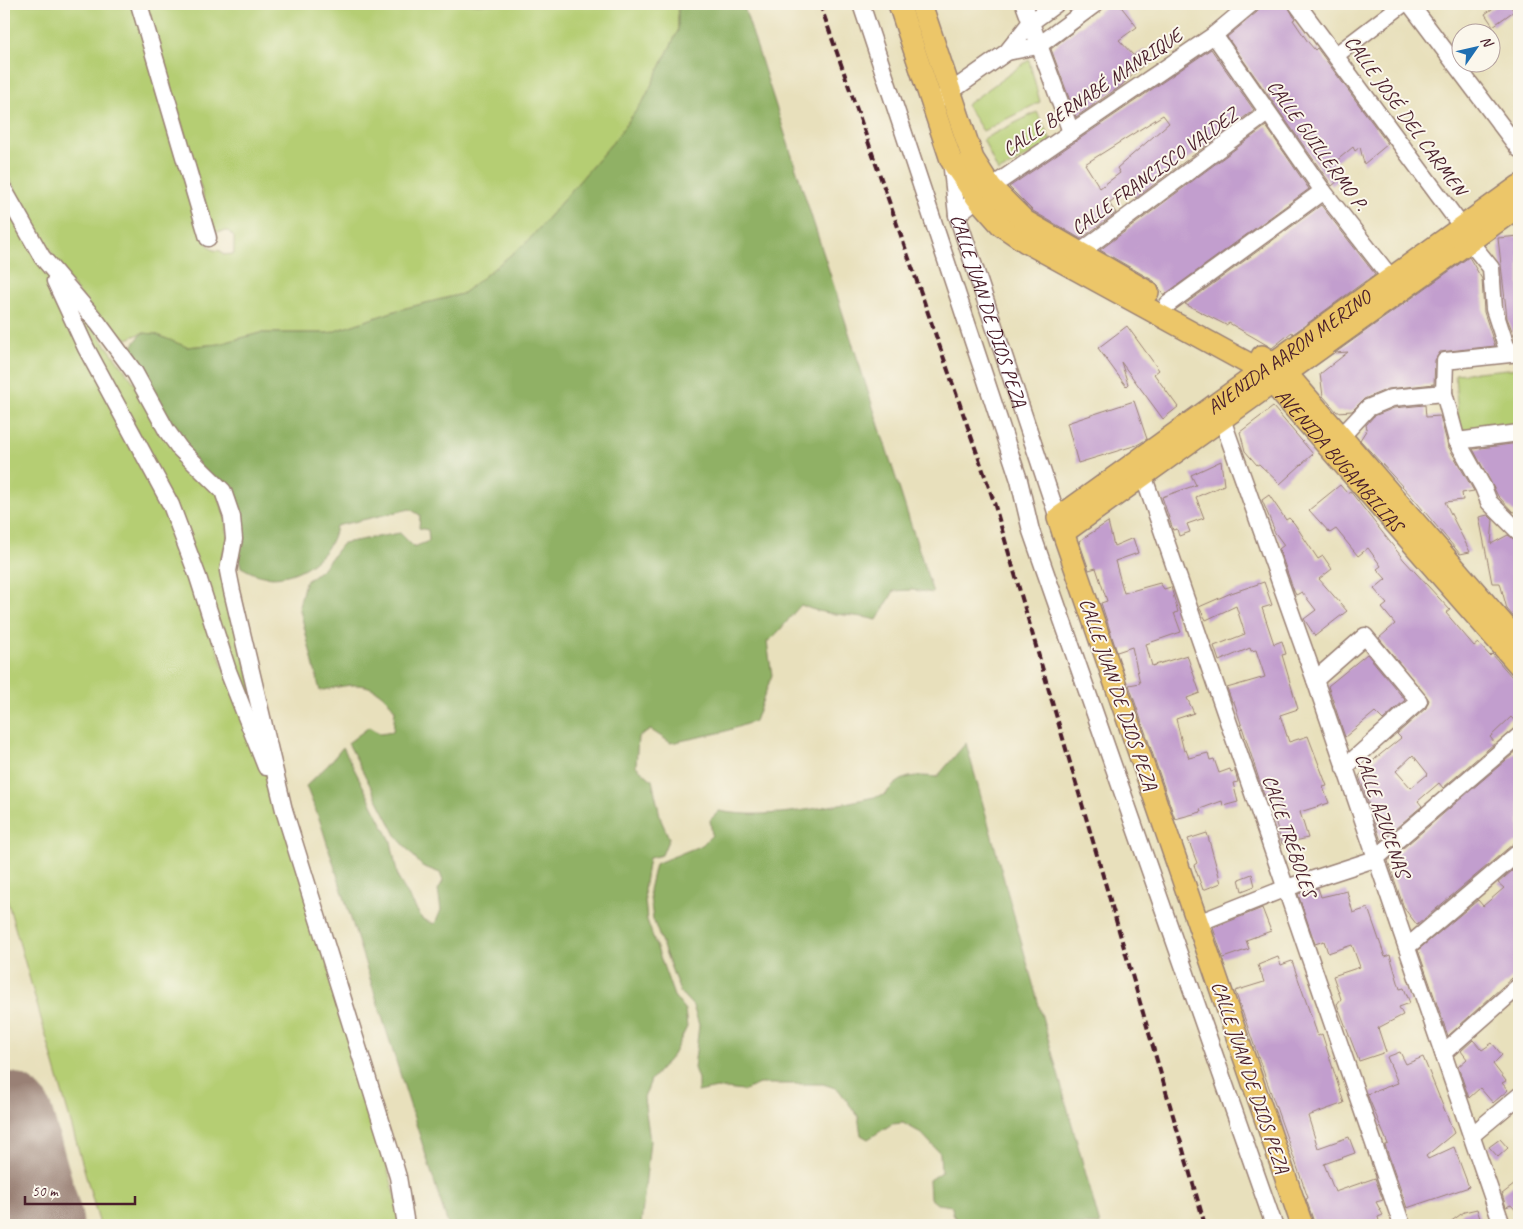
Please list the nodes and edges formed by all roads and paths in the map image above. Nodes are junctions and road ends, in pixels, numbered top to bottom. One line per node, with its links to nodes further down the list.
1 (139, 4): 29 (street)
2 (861, 4): 59 (street)
3 (899, 4): 18 (main road, CALLE JUAN DE DIOS PEZA)
4 (920, 4): 17 (main road)
5 (1024, 4): 12 (street)
6 (1056, 4): 12 (street)
7 (1095, 4): 14 (street)
8 (1251, 4): 13 (street, CALLE BERNABÉ MANRIQUE)
9 (1297, 4): 16 (street, CALLE JOSÉ DEL CARMEN)
10 (1403, 4): 16 (street)
11 (1410, 4): 21 (street)
12 (1030, 23): 14 (street); 15 (street)
13 (1214, 35): 19 (street, CALLE GUILLERMO P.); 20 (street, CALLE BERNABÉ MANRIQUE)
14 (1038, 46): 15 (street); 20 (street)
15 (1007, 52): 17 (street)
16 (1336, 55): 28 (street, CALLE JOSÉ DEL CARMEN)
17 (950, 92): 18 (street); 25 (main road)
18 (932, 105): 22 (main road, CALLE JUAN DE DIOS PEZA)
19 (1267, 113): 24 (street, CALLE GUILLERMO P.); 31 (street, CALLE FRANCISCO VALDEZ)
20 (1071, 132): 25 (street, CALLE BERNABÉ MANRIQUE)
21 (1519, 149)
22 (950, 160): 25 (main road, CALLE JUAN DE DIOS PEZA); 27 (street, CALLE JUAN DE DIOS PEZA)
23 (4, 190): 30 (street)
24 (1323, 191): 32 (street, CALLE GUILLERMO P.); 33 (street)
25 (984, 193): 27 (street, CALLE BERNABÉ MANRIQUE); 31 (main road, AVENIDA BUGAMBILIAS)
26 (1517, 196): 28 (main road, AVENIDA AARON MERINO)
27 (957, 215): 42 (street, CALLE JUAN DE DIOS PEZA)
28 (1466, 234): 32 (main road, AVENIDA AARON MERINO); 34 (street, CALLE JOSÉ DEL CARMEN); 35 (main road, AVENIDA AARON MERINO)
29 (208, 238)
30 (42, 257): 48 (street); 48 (street)
31 (1072, 258): 33 (main road, AVENIDA BUGAMBILIAS); 35 (main road, AVENIDA BUGAMBILIAS)
32 (1391, 278): 35 (main road, AVENIDA AARON MERINO)
33 (1168, 304): 35 (main road, AVENIDA BUGAMBILIAS)
34 (1516, 353): 36 (street)
35 (1274, 372): 37 (main road, AVENIDA AARON MERINO); 39 (main road, AVENIDA BUGAMBILIAS); 41 (main road, AVENIDA AARON MERINO); 44 (main road, AVENIDA BUGAMBILIAS)
36 (1444, 393): 39 (street); 40 (street)
37 (1222, 419): 41 (main road, AVENIDA AARON MERINO); 45 (street, CALLE AZUCENAS)
38 (1519, 433): 40 (street)
39 (1342, 437): 44 (main road, AVENIDA BUGAMBILIAS)
40 (1457, 441): 43 (street)
41 (1141, 468): 42 (main road, AVENIDA AARON MERINO); 51 (street, CALLE TRÉBOLES)
42 (1061, 525): 52 (main road, CALLE JUAN DE DIOS PEZA)
43 (1518, 528)
44 (1516, 651)
45 (1315, 680): 47 (street, CALLE AZUCENAS); 47 (street)
46 (1519, 736): 50 (street)
47 (1344, 768): 50 (street, CALLE AZUCENAS)
48 (284, 810): 58 (street)
49 (1519, 852): 53 (street)
50 (1375, 859): 51 (street); 53 (street, CALLE AZUCENAS)
51 (1286, 888): 52 (street); 61 (street, CALLE TRÉBOLES)
52 (1198, 923): 60 (main road, CALLE JUAN DE DIOS PEZA)
53 (1407, 947): 55 (street, CALLE AZUCENAS)
54 (1519, 986): 55 (street)
55 (1443, 1053): 57 (street, CALLE AZUCENAS)
56 (1519, 1096): 57 (street)
57 (1472, 1135): 62 (street, CALLE AZUCENAS)
58 (406, 1225)
59 (1274, 1225)
60 (1302, 1225)
61 (1402, 1225)
62 (1502, 1225)

